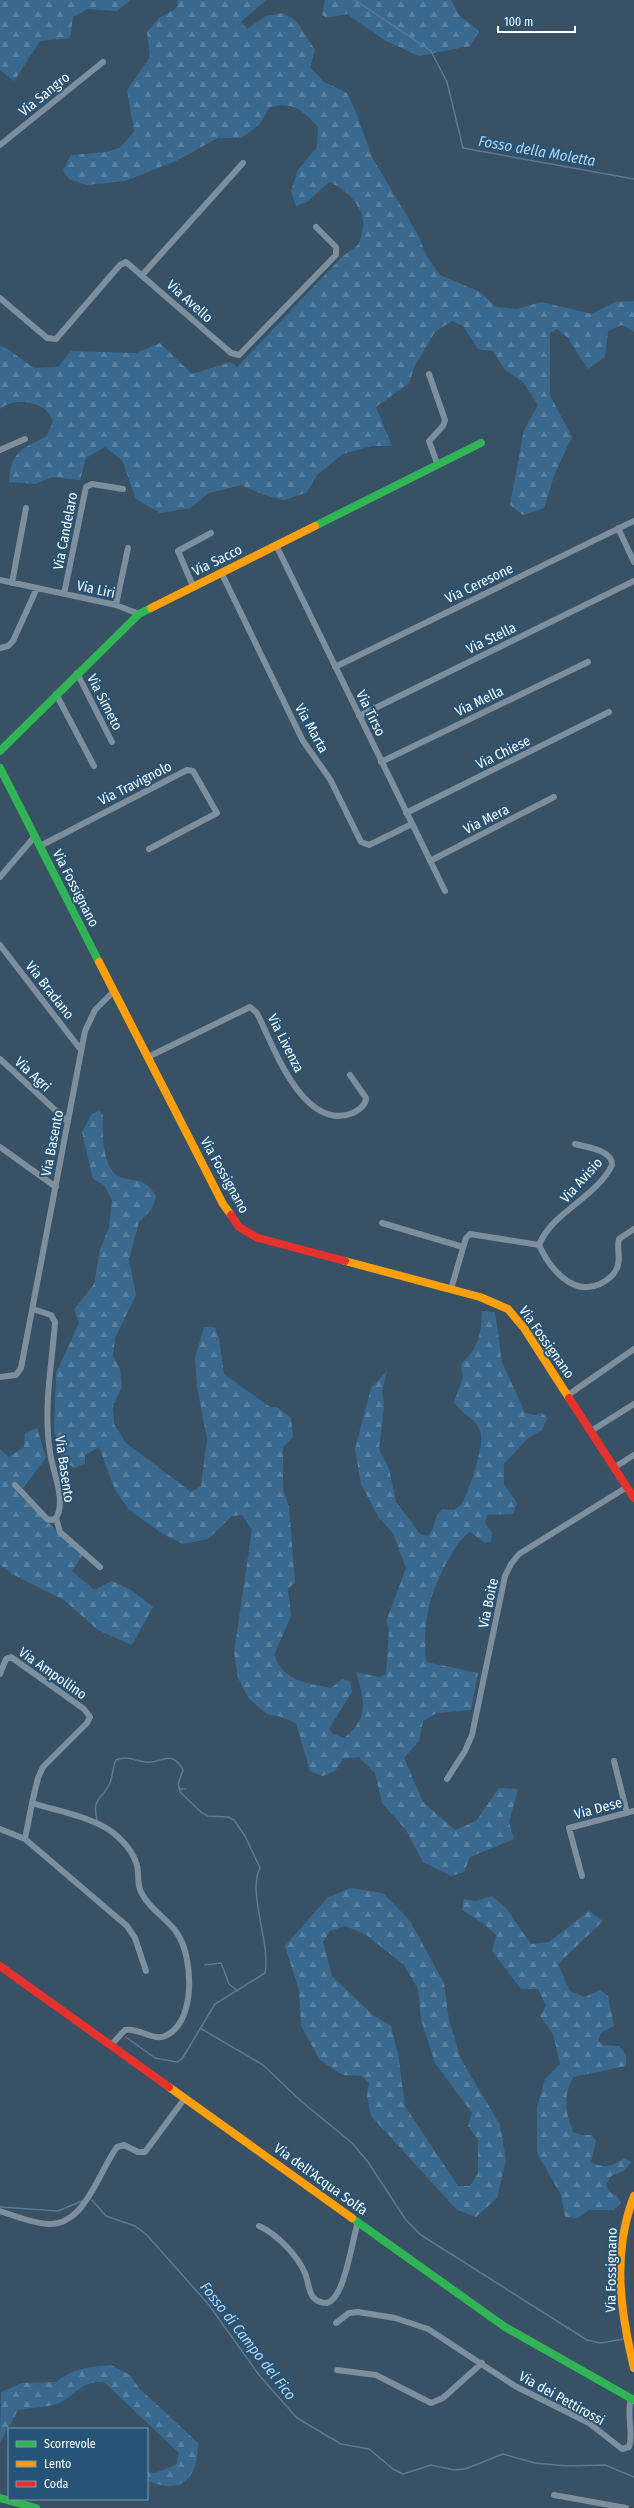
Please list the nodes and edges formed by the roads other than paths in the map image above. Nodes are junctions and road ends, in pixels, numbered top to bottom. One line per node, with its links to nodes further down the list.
1 (103, 62): 2 (street, Via Sangro)
2 (0, 145)
3 (243, 163): 5 (street)
4 (316, 227): 5 (street, Via Avello)
5 (143, 274): 6 (street, Via Avello)
6 (0, 298)
7 (429, 374): 11 (street)
8 (25, 439): 10 (street)
9 (481, 443): 11 (street, Via Sacco)
10 (0, 450)
11 (437, 463): 17 (street, Via Sacco)
12 (124, 489): 26 (street, Via Candelaro)
13 (26, 508): 23 (street)
14 (634, 520): 15 (street, Via Ceresone)
15 (618, 528): 19 (street); 31 (street, Via Ceresone)
16 (210, 533): 24 (street)
17 (276, 545): 20 (street, Via Sacco); 31 (street, Via Tirso)
18 (128, 548): 27 (street)
19 (634, 562)
20 (221, 572): 24 (street, Via Sacco); 43 (street, Via Marta)
21 (0, 580): 23 (street, Via Liri)
22 (634, 581): 35 (street, Via Stella)
23 (12, 583): 25 (street, Via Liri)
24 (193, 586): 28 (street, Via Sacco)
25 (36, 588): 26 (street, Via Liri); 29 (street)
26 (64, 594): 27 (street, Via Liri)
27 (116, 605): 28 (street, Via Liri)
28 (140, 614): 32 (street, Via Sacco)
29 (0, 648)
30 (588, 662): 38 (street, Via Mella)
31 (335, 667): 35 (street, Via Tirso)
32 (77, 673): 33 (street, Via Sacco); 36 (street, Via Simeto)
33 (56, 694): 37 (street, Via Sacco); 39 (street)
34 (609, 712): 42 (street, Via Chiese)
35 (359, 716): 38 (street, Via Tirso)
36 (112, 742)
37 (0, 751)
38 (381, 762): 42 (street, Via Tirso)
39 (94, 766)
40 (0, 768): 44 (street, Via Fossignano)
41 (554, 797): 47 (street, Via Mera)
42 (406, 813): 43 (street, Via Tirso)
43 (412, 824): 47 (street, Via Tirso)
44 (35, 836): 45 (street, Via Fossignano); 48 (street)
45 (40, 846): 46 (street, Via Travignolo); 51 (street, Via Fossignano)
46 (149, 849)
47 (430, 861): 49 (street, Via Tirso)
48 (0, 877)
49 (445, 891)
50 (0, 945): 52 (street, Via Bradano)
51 (114, 991): 52 (street, Via Basento); 53 (street, Via Fossignano)
52 (82, 1050): 56 (street, Via Basento)
53 (148, 1057): 55 (street, Via Livenza); 64 (street, Via Fossignano)
54 (0, 1059): 56 (street, Via Agri)
55 (350, 1075)
56 (68, 1122): 59 (street, Via Basento)
57 (575, 1144): 62 (street, Via Avisio)
58 (0, 1146): 59 (street)
59 (56, 1187): 65 (street, Via Basento)
60 (382, 1223): 63 (street)
61 (634, 1229): 62 (street)
62 (539, 1245): 63 (street)
63 (463, 1247): 64 (street)
64 (451, 1289): 68 (street, Via Fossignano)
65 (33, 1308): 67 (street, Via Basento); 76 (street, Via Basento)
66 (634, 1349): 68 (street)
67 (0, 1377)
68 (568, 1395): 70 (street, Via Fossignano)
69 (634, 1404): 70 (street)
70 (591, 1431): 72 (street, Via Fossignano)
71 (634, 1455): 72 (street)
72 (614, 1467): 74 (street, Via Fossignano)
73 (15, 1485): 76 (street, Via Basento)
74 (627, 1487): 75 (street, Via Fossignano); 80 (street, Via Boite)
75 (634, 1498)
76 (56, 1518): 77 (street)
77 (100, 1567)
78 (0, 1674): 81 (street, Via Ampollino)
79 (614, 1761): 83 (street)
80 (447, 1779)
81 (32, 1803): 85 (street, Via Ampollino); 89 (street)
82 (634, 1811): 83 (street, Via Dese)
83 (627, 1813): 86 (street, Via Dese)
84 (0, 1829): 85 (street)
85 (25, 1839): 88 (street)
86 (582, 1876)
87 (0, 1966): 89 (street, Via dell'Acqua Solfa)
88 (146, 1971)
89 (112, 2045): 90 (street, Via dell'Acqua Solfa)
90 (185, 2098): 92 (street); 93 (street, Via dell'Acqua Solfa)
91 (634, 2196): 97 (street, Via Fossignano)
92 (0, 2211)
93 (358, 2222): 94 (street); 99 (street, Via dell'Acqua Solfa)
94 (259, 2226)
95 (336, 2323): 96 (street, Via dei Pettirossi)
96 (482, 2363): 98 (street); 99 (street, Via dei Pettirossi)
97 (634, 2368)
98 (337, 2370)
99 (633, 2399)
100 (554, 2495): 103 (street)
101 (0, 2498): 102 (street)
102 (36, 2508)
103 (626, 2508)

